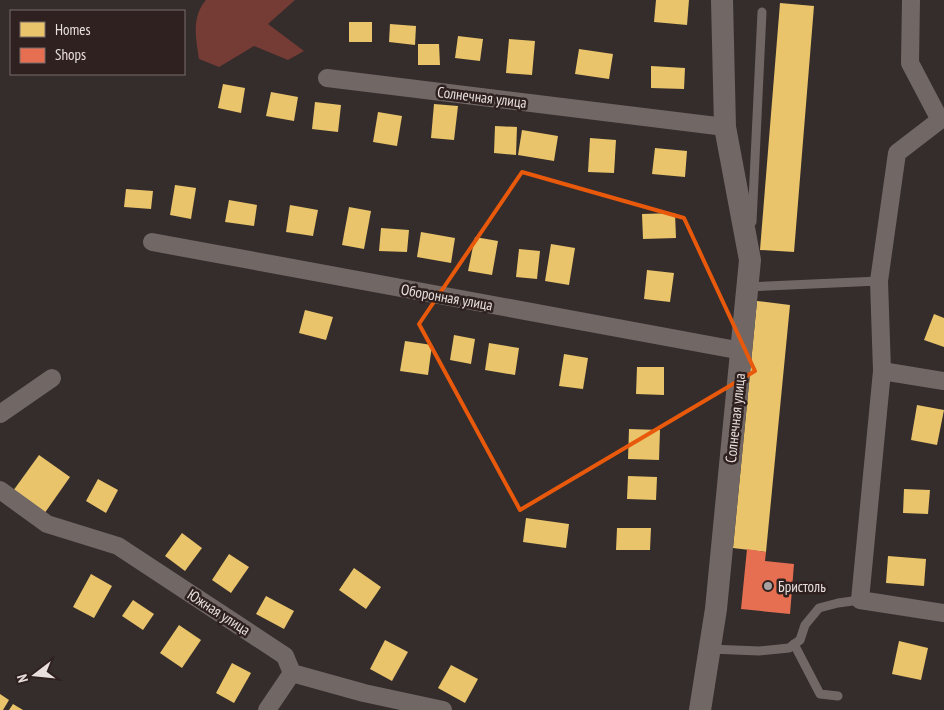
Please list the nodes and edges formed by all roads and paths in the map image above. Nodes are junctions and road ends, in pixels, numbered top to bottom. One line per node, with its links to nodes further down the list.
1 (722, 0): 6 (street, Солнечная улица)
2 (911, 0): 5 (street)
3 (762, 12): 8 (lane)
4 (327, 78): 6 (street, Солнечная улица)
5 (942, 121): 9 (street)
6 (725, 127): 8 (street, Солнечная улица)
7 (152, 242): 11 (street, Оборонная улица)
8 (750, 260): 10 (street, Солнечная улица)
9 (879, 281): 10 (lane); 12 (street)
10 (748, 287): 11 (street, Солнечная улица)
11 (742, 351): 20 (street, Солнечная улица)
12 (882, 371): 14 (street); 17 (street)
13 (52, 378): 15 (street)
14 (944, 381)
15 (0, 414)
16 (0, 490): 21 (street, Южная улица)
17 (860, 600): 18 (street); 19 (lane)
18 (944, 613)
19 (794, 644): 20 (lane); 22 (lane)
20 (709, 649): 25 (street, Солнечная улица)
21 (292, 673): 23 (street); 24 (street)
22 (838, 696)
23 (267, 710)
24 (443, 710)
25 (700, 710)

